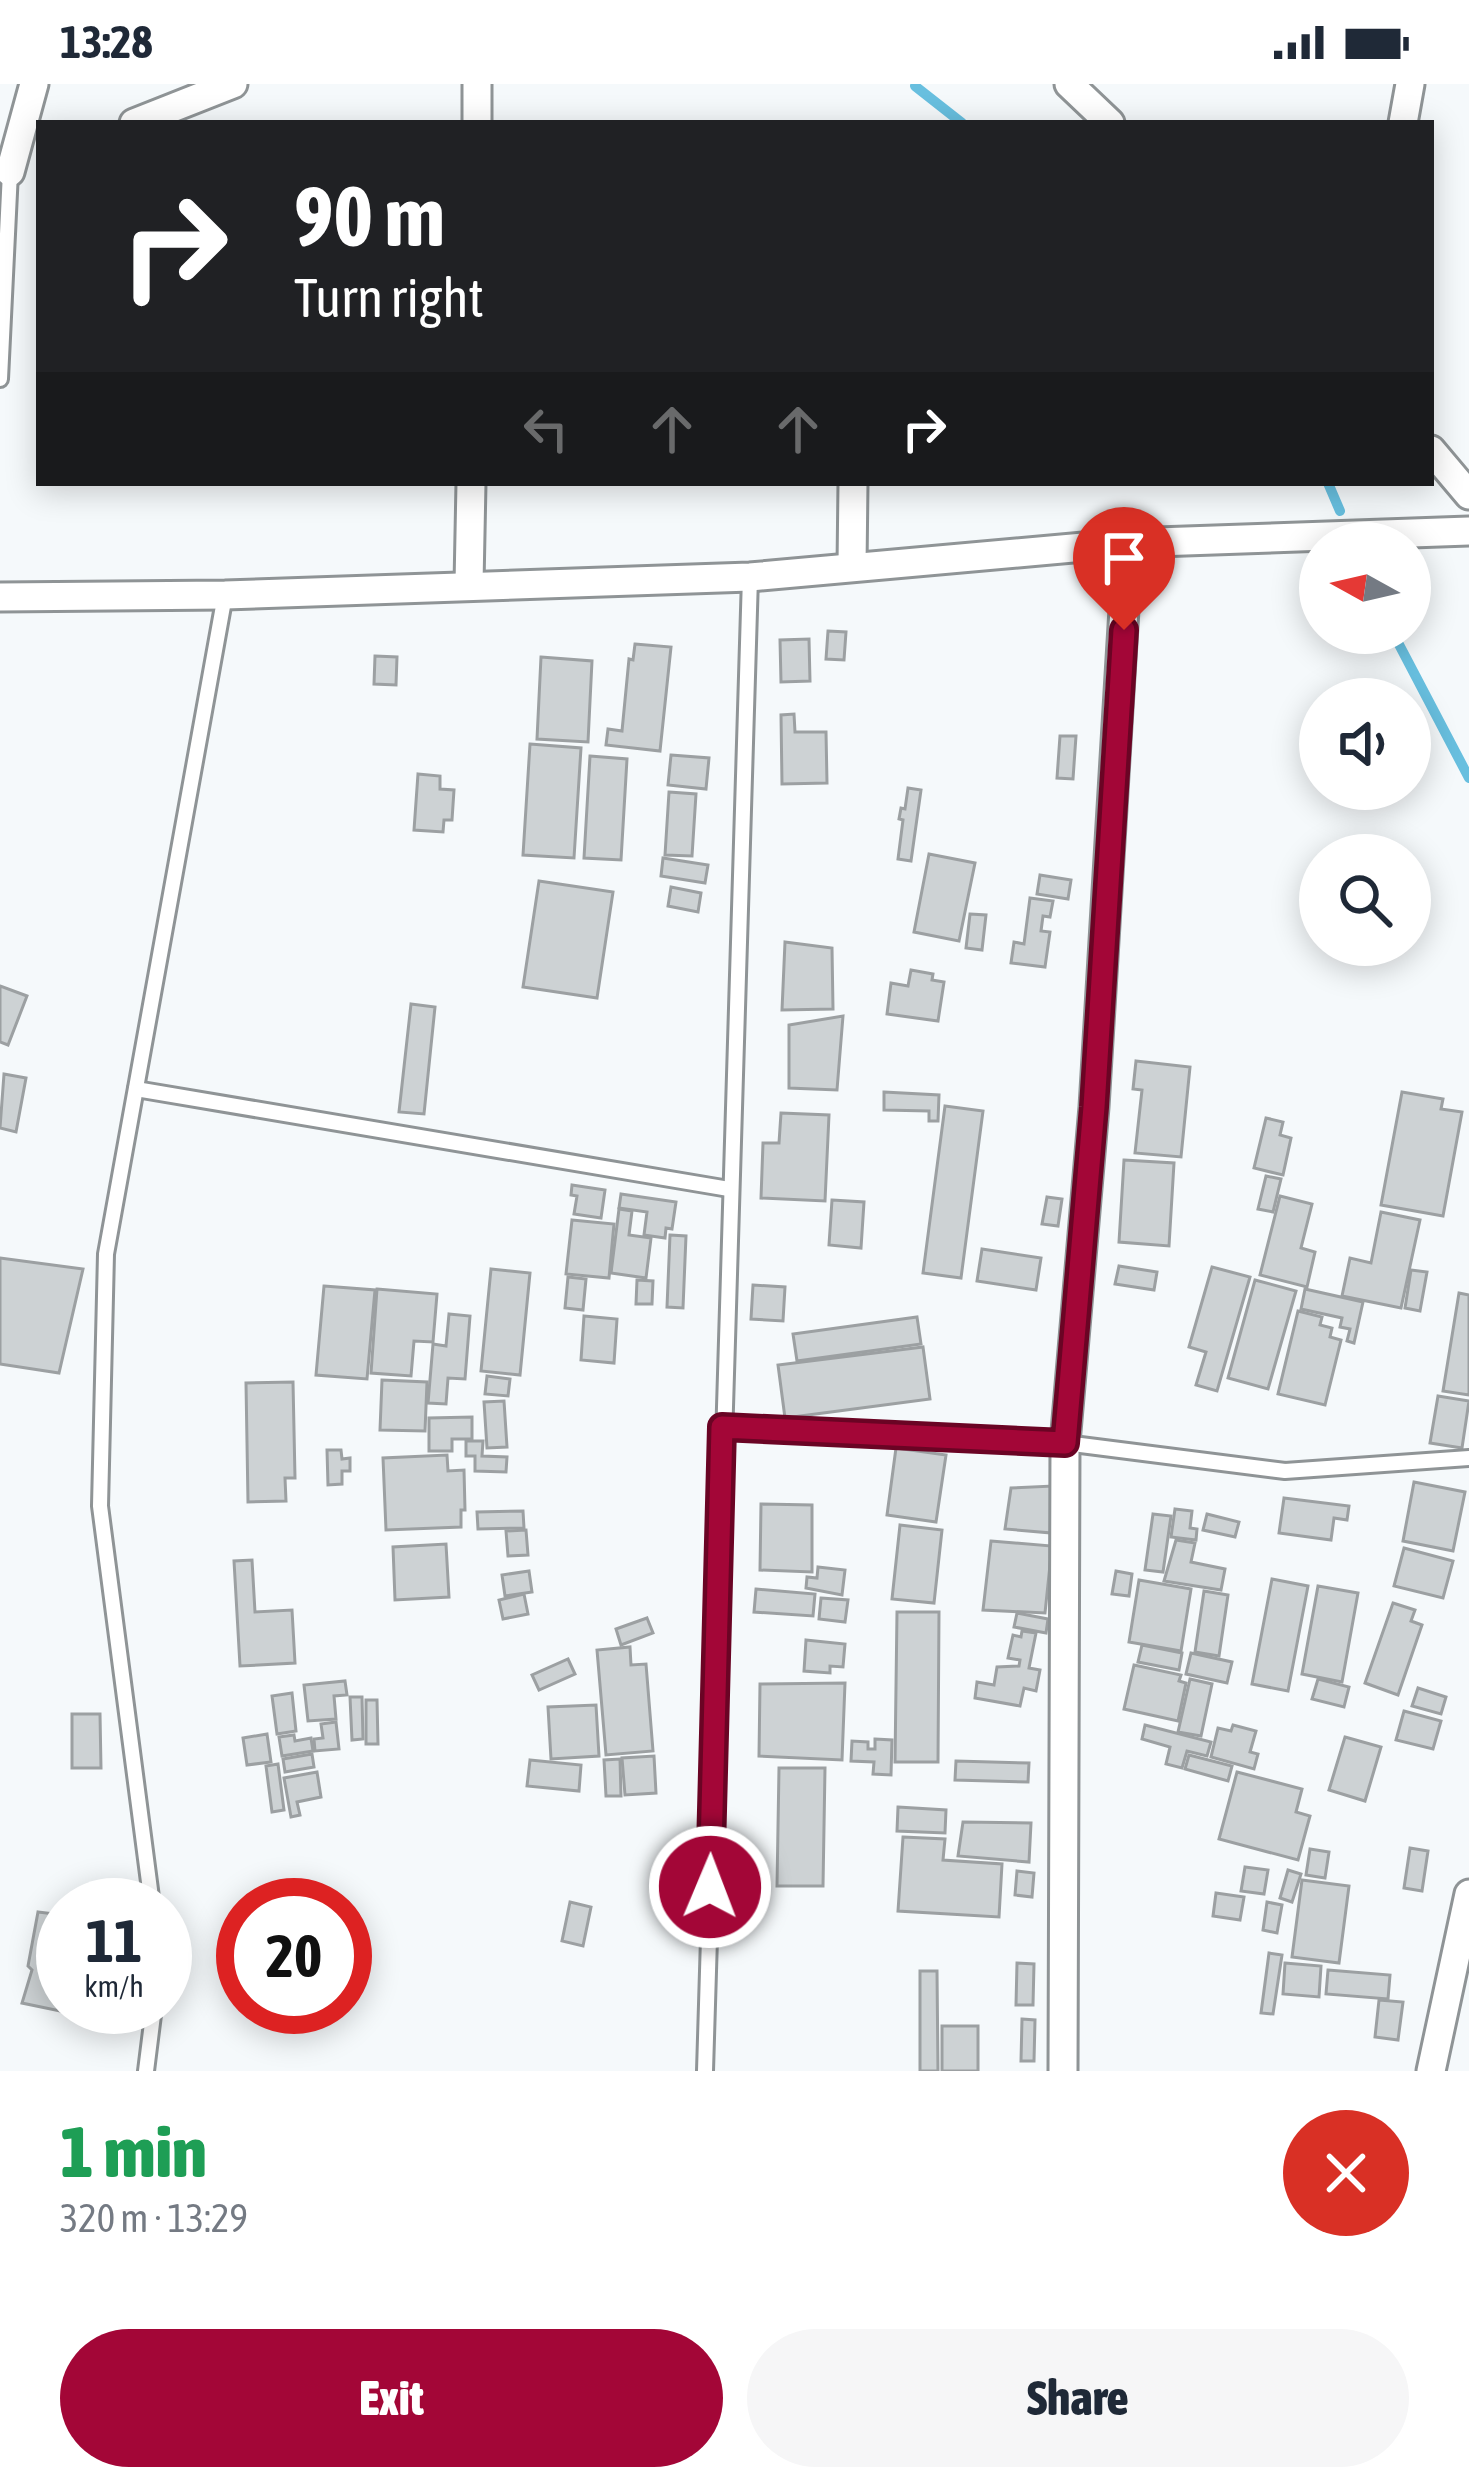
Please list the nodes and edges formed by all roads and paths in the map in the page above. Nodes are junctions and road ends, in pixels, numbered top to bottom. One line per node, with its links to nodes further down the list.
1 (34, 84): 11 (street)
2 (233, 84): 6 (street)
3 (477, 84): 7 (street)
4 (1069, 84): 8 (street)
5 (1410, 84): 9 (street)
6 (142, 120)
7 (477, 120)
8 (1106, 120)
9 (1404, 120)
10 (36, 161): 11 (street)
11 (5, 172): 12 (lane)
12 (0, 379)
13 (1434, 454): 16 (street)
14 (471, 486): 21 (street)
15 (853, 486): 19 (street)
16 (1469, 495)
17 (1469, 531): 18 (street)
18 (1128, 544): 19 (street); 27 (street)
19 (852, 566): 20 (street)
20 (750, 577): 21 (street); 25 (lane)
21 (469, 584): 22 (street)
22 (226, 595): 23 (street); 24 (lane)
23 (0, 597)
24 (136, 1089): 25 (lane); 29 (lane)
25 (729, 1189): 26 (lane)
26 (722, 1427): 27 (lane); 33 (lane)
27 (1065, 1443): 28 (lane); 34 (street)
28 (1469, 1458)
29 (148, 1878)
30 (1469, 1894): 35 (street)
31 (151, 2034): 32 (lane)
32 (146, 2071)
33 (705, 2071)
34 (1063, 2071)
35 (1431, 2071)

